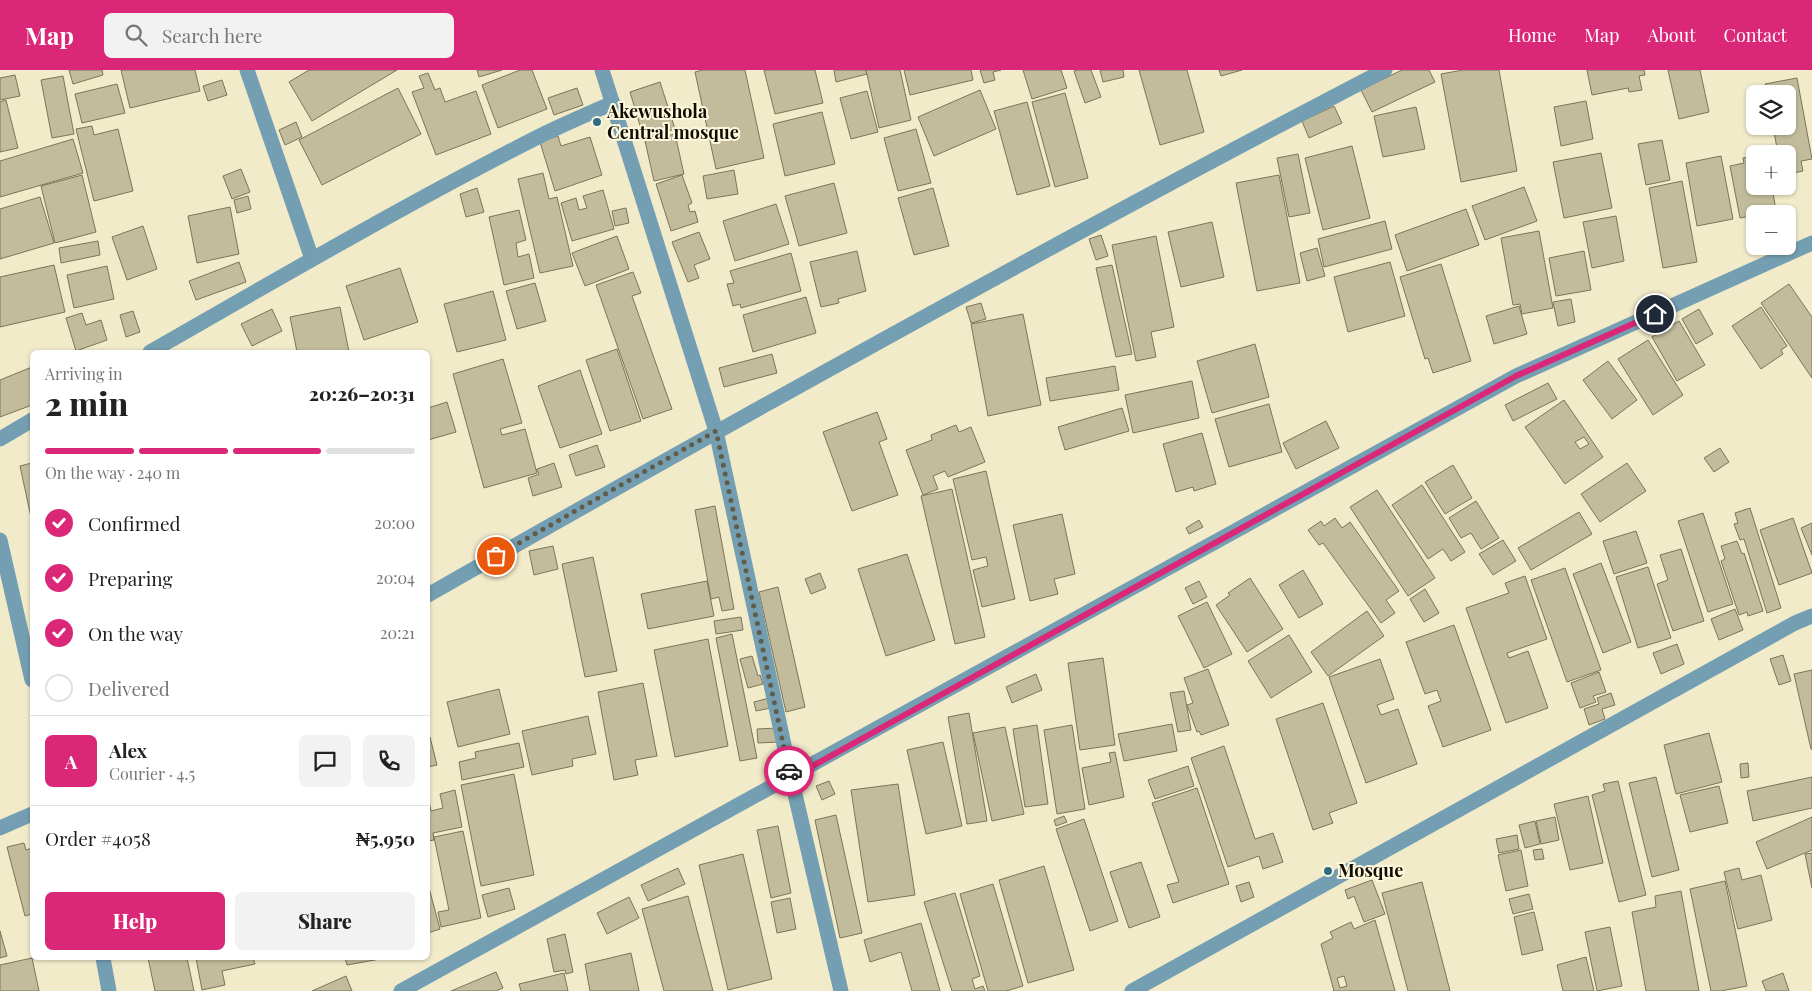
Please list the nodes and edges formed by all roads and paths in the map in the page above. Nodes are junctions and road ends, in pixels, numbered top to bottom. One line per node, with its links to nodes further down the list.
1 (247, 70): 6 (street)
2 (602, 70): 4 (street)
3 (1384, 70): 9 (street)
4 (612, 102): 6 (street); 9 (street)
5 (1812, 243): 15 (street)
6 (312, 259): 7 (street)
7 (153, 350)
8 (30, 421): 10 (street)
9 (716, 431): 12 (street); 15 (street)
10 (0, 439)
11 (0, 540): 14 (street)
12 (430, 594)
13 (1812, 616): 22 (street)
14 (30, 671)
15 (791, 778): 20 (street); 21 (street)
16 (30, 815): 17 (street)
17 (0, 828)
18 (103, 960): 19 (street)
19 (110, 991)
20 (401, 991)
21 (841, 991)
22 (1132, 991)

